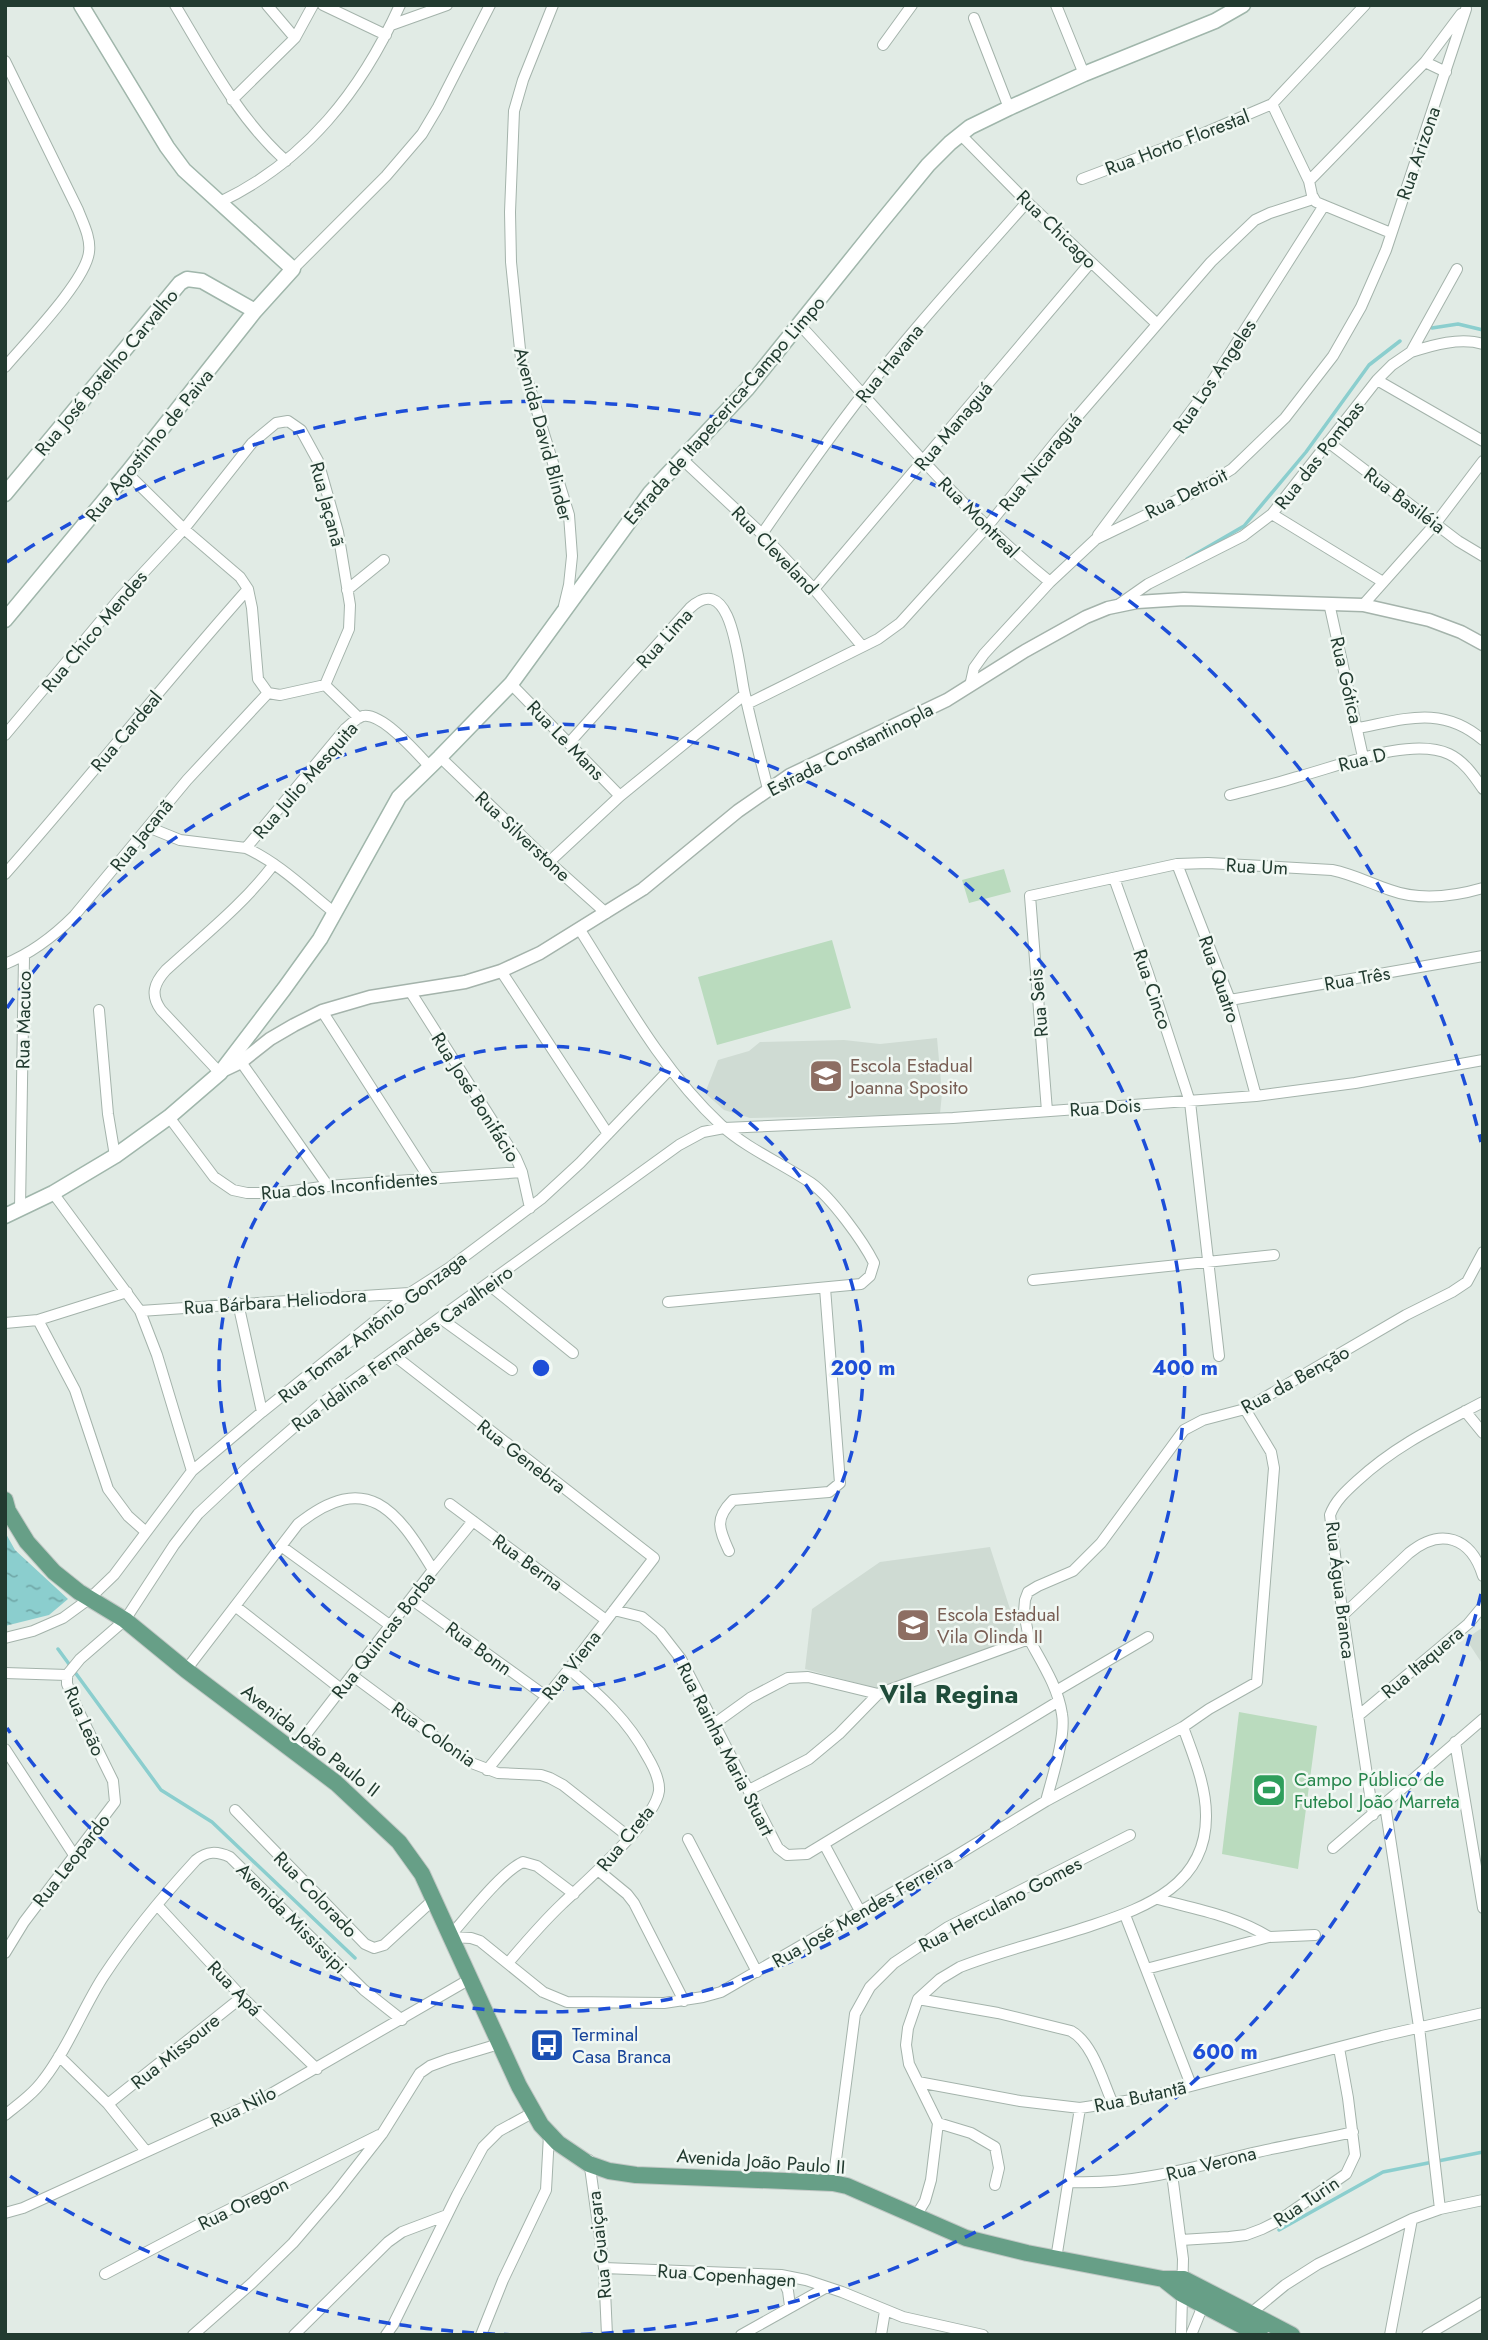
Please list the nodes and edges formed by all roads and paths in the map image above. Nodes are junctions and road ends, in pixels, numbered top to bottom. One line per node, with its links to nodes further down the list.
1 (81, 5): 31 (main road)
2 (174, 5): 23 (street)
3 (267, 5): 17 (street)
4 (313, 5): 17 (street)
5 (323, 5): 16 (street)
6 (400, 5): 16 (street)
7 (447, 5): 16 (street)
8 (490, 5): 36 (street)
9 (553, 5): 69 (street, Avenida David Blinder)
10 (912, 5): 18 (street)
11 (1056, 5): 22 (street)
12 (1243, 5): 22 (main road, Estrada de Itapecerica-Campo Limpo)
13 (1365, 5): 24 (street)
14 (1467, 7): 20 (street); 21 (street, Rua Arizona)
15 (974, 18): 25 (street)
16 (389, 30): 27 (street)
17 (295, 38): 23 (street)
18 (883, 45)
19 (5, 61): 43 (street)
20 (1425, 62): 21 (street); 29 (street)
21 (1446, 72): 34 (street, Rua Arizona)
22 (1084, 74): 25 (main road, Estrada de Itapecerica-Campo Limpo)
23 (232, 100): 27 (street)
24 (1272, 104): 28 (street, Rua Horto Florestal); 29 (street)
25 (1009, 108): 26 (main road, Estrada de Itapecerica-Campo Limpo)
26 (960, 134): 32 (street, Rua Chicago); 40 (main road, Estrada de Itapecerica-Campo Limpo)
27 (286, 161): 31 (street)
28 (1082, 179)
29 (1309, 181): 30 (street)
30 (1313, 199): 33 (street); 39 (street, Rua Nicaraguá)
31 (220, 202): 36 (main road)
32 (1027, 202): 35 (street, Rua Chicago); 45 (street, Rua Havana)
33 (1323, 207): 34 (street); 58 (street, Rua Los Angeles)
34 (1391, 233): 58 (street, Rua Detroit)
35 (1091, 262): 39 (street, Rua Chicago); 49 (street, Rua Managuá)
36 (293, 269): 38 (main road, Rua Agostinho de Paiva)
37 (1457, 269): 42 (street, Rua das Pombas)
38 (256, 312): 51 (main road, Rua Agostinho de Paiva); 52 (main road, Rua José Botelho Carvalho)
39 (1156, 323): 56 (street, Rua Nicaraguá)
40 (799, 324): 45 (street, Rua Montreal); 48 (main road, Estrada de Itapecerica-Campo Limpo)
41 (1483, 344): 42 (street, Rua das Pombas)
42 (1411, 352): 44 (street, Rua das Pombas)
43 (5, 367)
44 (1377, 380): 46 (street); 47 (street, Rua das Pombas)
45 (864, 393): 49 (street, Rua Montreal); 57 (street, Rua Havana)
46 (1483, 441)
47 (1328, 442): 53 (street, Rua das Pombas); 54 (street, Rua Basiléia)
48 (682, 459): 57 (street, Rua Cleveland); 69 (main road, Estrada de Itapecerica-Campo Limpo)
49 (924, 459): 56 (street, Rua Montreal); 64 (street, Rua Managuá)
50 (1483, 461): 54 (street)
51 (127, 473): 55 (street); 70 (main road, Rua Agostinho de Paiva)
52 (5, 494)
53 (1272, 514): 62 (street); 68 (street, Rua das Pombas)
54 (1436, 523): 59 (street, Rua Basiléia); 62 (street)
55 (180, 525): 63 (street); 65 (street, Rua Jaçanã); 80 (street, Rua Chico Mendes)
56 (986, 527): 61 (street, Rua Montreal); 72 (street, Rua Nicaraguá)
57 (762, 534): 64 (street, Rua Cleveland)
58 (1096, 538): 61 (street, Rua Detroit)
59 (1483, 556)
60 (384, 560): 65 (street)
61 (1050, 582): 75 (street, Rua Detroit)
62 (1383, 582): 67 (street)
63 (248, 589): 76 (street); 94 (street, Rua Cardeal)
64 (814, 589): 72 (street, Rua Cleveland)
65 (347, 590): 74 (street, Rua Jaçanã)
66 (1329, 603): 67 (street, Estrada Constantinopla); 68 (street, Estrada Constantinopla); 79 (street, Rua Gótica)
67 (1363, 605): 71 (street, Estrada Constantinopla)
68 (1108, 608): 75 (street, Estrada Constantinopla)
69 (561, 616): 73 (main road, Estrada de Itapecerica-Campo Limpo)
70 (5, 620)
71 (1483, 644)
72 (862, 646): 77 (street, Rua Nicaraguá)
73 (511, 684): 82 (street, Rua Le Mans); 84 (main road, Estrada de Itapecerica-Campo Limpo)
74 (325, 685): 76 (street); 78 (street)
75 (971, 686): 85 (street, Estrada Constantinopla)
76 (268, 693): 89 (street, Rua Jacanã)
77 (746, 699): 82 (street, Rua Lima); 85 (street, Rua Lima); 88 (street, Rua Nicaraguá)
78 (359, 718): 84 (street, Rua Julio Mesquita); 90 (street, Rua Julio Mesquita)
79 (1358, 728): 81 (street); 83 (street, Rua Gótica)
80 (5, 735)
81 (1483, 740)
82 (570, 742): 88 (street, Rua Le Mans)
83 (1363, 757): 86 (street, Rua D); 87 (street, Rua D)
84 (435, 762): 91 (street, Rua Silverstone); 98 (main road, Estrada de Itapecerica-Campo Limpo)
85 (768, 789): 99 (street, Estrada Constantinopla)
86 (1483, 789)
87 (1230, 795)
88 (620, 796): 91 (street, Rua Nicaraguá)
89 (148, 827): 90 (street); 102 (street, Rua Jacanã)
90 (246, 848): 92 (street)
91 (549, 862): 99 (street, Rua Silverstone)
92 (274, 864): 98 (street); 112 (street)
93 (1177, 864): 95 (street, Rua Um); 96 (street, Rua Um); 106 (street, Rua Quatro)
94 (5, 874)
95 (1114, 878): 97 (street, Rua Um); 114 (street, Rua Cinco)
96 (1483, 888)
97 (1030, 896): 115 (street, Rua Seis)
98 (335, 913): 112 (main road, Estrada de Itapecerica-Campo Limpo)
99 (606, 913): 100 (street, Estrada Constantinopla)
100 (580, 930): 104 (street, Estrada Constantinopla); 111 (street)
101 (1483, 956): 106 (street, Rua Três)
102 (24, 957): 103 (street, Rua Jacanã); 125 (street, Rua Macuco)
103 (5, 964)
104 (501, 971): 105 (street, Estrada Constantinopla); 118 (street)
105 (410, 991): 108 (street, Estrada Constantinopla); 120 (street, Rua José Bonifácio)
106 (1230, 999): 113 (street, Rua Quatro)
107 (99, 1010): 119 (street)
108 (322, 1011): 110 (street, Estrada Constantinopla); 121 (street)
109 (1483, 1060): 113 (street, Rua Dois)
110 (241, 1062): 112 (street, Estrada Constantinopla); 122 (street)
111 (670, 1069): 117 (street); 118 (street, Rua Tomaz Antônio Gonzaga)
112 (220, 1073): 116 (main road, Estrada de Itapecerica-Campo Limpo)
113 (1256, 1096): 114 (street, Rua Dois)
114 (1190, 1102): 115 (street, Rua Dois); 129 (street, Rua Cinco)
115 (1047, 1111): 117 (street, Rua Dois)
116 (169, 1117): 119 (main road, Estrada de Itapecerica-Campo Limpo); 122 (street, Rua dos Inconfidentes)
117 (724, 1128): 131 (street, Rua Idalina Fernandes Cavalheiro); 132 (street)
118 (608, 1134): 124 (street, Rua Tomaz Antônio Gonzaga)
119 (115, 1156): 123 (main road, Estrada de Itapecerica-Campo Limpo)
120 (522, 1172): 121 (street, Rua dos Inconfidentes); 124 (street, Rua José Bonifácio)
121 (429, 1178): 122 (street, Rua dos Inconfidentes)
122 (328, 1186)
123 (53, 1193): 125 (main road, Estrada de Itapecerica-Campo Limpo); 133 (street)
124 (530, 1208): 134 (street, Rua Tomaz Antônio Gonzaga)
125 (20, 1209): 126 (main road, Estrada de Itapecerica-Campo Limpo)
126 (5, 1216)
127 (1483, 1252): 146 (street, Rua da Benção)
128 (1274, 1255): 129 (street)
129 (1208, 1261): 130 (street); 143 (street, Rua Cinco)
130 (1033, 1280)
131 (488, 1284): 138 (street, Rua Idalina Fernandes Cavalheiro); 142 (street)
132 (825, 1288): 135 (street); 156 (street)
133 (127, 1292): 137 (street); 139 (street)
134 (410, 1293): 136 (street, Rua Bárbara Heliodora); 148 (street, Rua Tomaz Antônio Gonzaga)
135 (668, 1302)
136 (238, 1303): 137 (street, Rua Bárbara Heliodora); 148 (street)
137 (140, 1311): 150 (street)
138 (440, 1318): 141 (street, Rua Idalina Fernandes Cavalheiro); 144 (street)
139 (38, 1320): 140 (street); 154 (street)
140 (5, 1323)
141 (391, 1353): 157 (street, Rua Genebra); 166 (street, Rua Idalina Fernandes Cavalheiro)
142 (573, 1353)
143 (1219, 1356)
144 (512, 1370)
145 (1483, 1402): 147 (street, Rua Água Branca)
146 (1245, 1409): 171 (street, Rua da Benção); 184 (street, Rua José Mendes Ferreira)
147 (1465, 1411): 149 (street); 165 (street, Rua Água Branca)
148 (262, 1412): 150 (street, Rua Tomaz Antônio Gonzaga)
149 (1483, 1433)
150 (192, 1471): 154 (street, Rua Tomaz Antônio Gonzaga)
151 (5, 1500): 161 (main road, Avenida João Paulo II)
152 (450, 1504): 153 (street, Rua Berna)
153 (473, 1521): 158 (street, Rua Quincas Borba); 167 (street, Rua Berna)
154 (146, 1532): 161 (street, Rua Tomaz Antônio Gonzaga)
155 (281, 1546): 158 (street); 162 (street); 168 (street)
156 (729, 1551)
157 (654, 1558): 164 (street, Rua Viena)
158 (433, 1570): 160 (street, Rua Quincas Borba)
159 (1483, 1576): 165 (street)
160 (411, 1599): 168 (street, Rua Quincas Borba); 179 (street, Rua Bonn)
161 (94, 1602): 166 (main road, Avenida João Paulo II); 170 (street, Rua Tomaz Antônio Gonzaga)
162 (235, 1606): 173 (street); 177 (street)
163 (1483, 1606): 181 (street, Rua Itaquera)
164 (614, 1610): 167 (street, Rua Viena); 183 (street, Rua Rainha Maria Stuart)
165 (1343, 1615): 181 (street, Rua Água Branca)
166 (121, 1618): 173 (main road, Avenida João Paulo II); 175 (street, Rua Leão)
167 (606, 1620): 172 (street, Rua Viena)
168 (391, 1626): 176 (street, Rua Quincas Borba)
169 (1148, 1637): 180 (street, Rua Rainha Maria Stuart)
170 (5, 1638)
171 (1029, 1639): 178 (street); 180 (street)
172 (569, 1669): 179 (street, Rua Viena); 196 (street, Rua Creta)
173 (186, 1670): 187 (main road, Avenida João Paulo II)
174 (5, 1673): 175 (street)
175 (67, 1675): 191 (street, Rua Leão)
176 (353, 1676): 177 (street, Rua Quincas Borba); 188 (street, Rua Colonia)
177 (341, 1689): 187 (street, Rua Quincas Borba)
178 (878, 1694): 183 (street); 189 (street)
179 (547, 1696): 188 (street, Rua Viena)
180 (1057, 1696): 190 (street); 198 (street, Rua Rainha Maria Stuart)
181 (1359, 1716): 194 (street, Rua Água Branca)
182 (1483, 1719): 185 (street)
183 (714, 1724): 189 (street, Rua Rainha Maria Stuart)
184 (1183, 1727): 190 (street, Rua José Mendes Ferreira); 203 (street)
185 (1455, 1742): 192 (street); 206 (street)
186 (5, 1748): 200 (street)
187 (294, 1750): 204 (main road, Avenida João Paulo II)
188 (486, 1770): 196 (street, Rua Colonia)
189 (749, 1790): 198 (street, Rua Rainha Maria Stuart)
190 (1046, 1801): 207 (street, Rua José Mendes Ferreira)
191 (115, 1802): 200 (street, Rua Leopardo)
192 (1385, 1805): 194 (street); 222 (street)
193 (235, 1810): 204 (street, Rua Colorado)
194 (1373, 1815): 199 (street)
195 (1130, 1835): 242 (street, Rua Herculano Gomes)
196 (629, 1837): 201 (street, Rua Creta)
197 (688, 1839): 215 (street)
198 (824, 1844): 207 (street)
199 (1333, 1847)
200 (74, 1856): 212 (street, Rua Leopardo)
201 (599, 1871): 202 (street, Rua Creta); 219 (street)
202 (574, 1894): 210 (street); 213 (street, Rua Creta)
203 (1158, 1899): 208 (street); 211 (street)
204 (433, 1900): 210 (main road, Avenida João Paulo II)
205 (157, 1905): 217 (street, Rua Apá); 221 (street, Avenida Mississipi); 225 (street, Avenida Mississipi)
206 (1483, 1908)
207 (860, 1910): 215 (street, Rua José Mendes Ferreira)
208 (1125, 1915): 214 (street); 218 (street)
209 (1315, 1935): 211 (street)
210 (449, 1937): 213 (street, Rua José Mendes Ferreira); 216 (main road, Avenida João Paulo II)
211 (1269, 1937): 214 (street)
212 (7, 1944)
213 (508, 1963): 219 (street, Rua José Mendes Ferreira)
214 (1146, 1969): 228 (street)
215 (757, 1972): 219 (street, Rua José Mendes Ferreira)
216 (470, 1979): 221 (street, Rua Nilo); 223 (main road, Avenida João Paulo II)
217 (242, 1997): 226 (street, Rua Apá); 229 (street, Rua Missoure)
218 (918, 1999): 227 (street); 230 (street)
219 (684, 2001)
220 (1483, 2014): 222 (street, Rua Butantã)
221 (402, 2020): 226 (street, Rua Nilo)
222 (1419, 2027): 224 (street, Rua Butantã); 245 (street)
223 (499, 2044): 232 (main road, Avenida João Paulo II); 236 (street)
224 (1339, 2049): 228 (street, Rua Butantã); 235 (street, Rua Turin)
225 (59, 2056): 229 (street); 233 (street, Avenida Mississipi)
226 (317, 2069): 238 (street, Rua Nilo)
227 (918, 2081): 231 (street, Rua Butantã); 234 (street)
228 (1192, 2085): 230 (street, Rua Butantã)
229 (108, 2104): 238 (street)
230 (1113, 2104): 231 (street, Rua Butantã)
231 (1080, 2108): 241 (street)
232 (534, 2112): 237 (main road, Avenida João Paulo II); 239 (main road, Avenida João Paulo II); 247 (street)
233 (5, 2115)
234 (938, 2123): 243 (street); 248 (street)
235 (1353, 2132): 240 (street, Rua Verona); 250 (street, Rua Turin)
236 (382, 2134): 253 (street, Rua Oregon); 263 (street)
237 (549, 2135): 239 (main road, Avenida João Paulo II); 266 (street)
238 (145, 2150): 246 (street, Rua Nilo)
239 (589, 2160): 242 (main road, Avenida João Paulo II); 252 (street, Rua Guaiçara)
240 (1172, 2174): 241 (street, Rua Verona); 250 (street)
241 (1069, 2182): 251 (street)
242 (833, 2183): 248 (main road, Avenida João Paulo II)
243 (995, 2185)
244 (1483, 2200): 245 (street)
245 (1440, 2209): 249 (street)
246 (5, 2213)
247 (447, 2215): 262 (street); 264 (street)
248 (916, 2216): 251 (main road, Avenida João Paulo II)
249 (1412, 2219): 261 (street); 275 (street)
250 (1181, 2240): 256 (street)
251 (1056, 2259): 256 (main road, Avenida João Paulo II)
252 (604, 2268): 254 (street, Rua Copenhagen); 267 (street, Rua Guaiçara)
253 (105, 2274)
254 (781, 2275): 255 (street, Rua Copenhagen); 259 (street)
255 (827, 2287): 259 (street); 260 (street, Rua Copenhagen)
256 (1183, 2287): 257 (main road, Avenida João Paulo II); 271 (street)
257 (1206, 2299): 261 (main road, Avenida João Paulo II); 272 (street)
258 (1483, 2302): 276 (street)
259 (790, 2306): 268 (street)
260 (885, 2311): 269 (street); 270 (street, Rua Copenhagen)
261 (1248, 2319): 273 (main road, Avenida João Paulo II); 274 (main road, Avenida João Paulo II)
262 (394, 2330): 265 (street)
263 (193, 2335)
264 (295, 2335)
265 (386, 2335)
266 (481, 2335)
267 (607, 2335)
268 (741, 2335)
269 (881, 2335)
270 (983, 2335)
271 (1181, 2335)
272 (1191, 2335)
273 (1260, 2335)
274 (1292, 2335)
275 (1390, 2335)
276 (1427, 2335)

